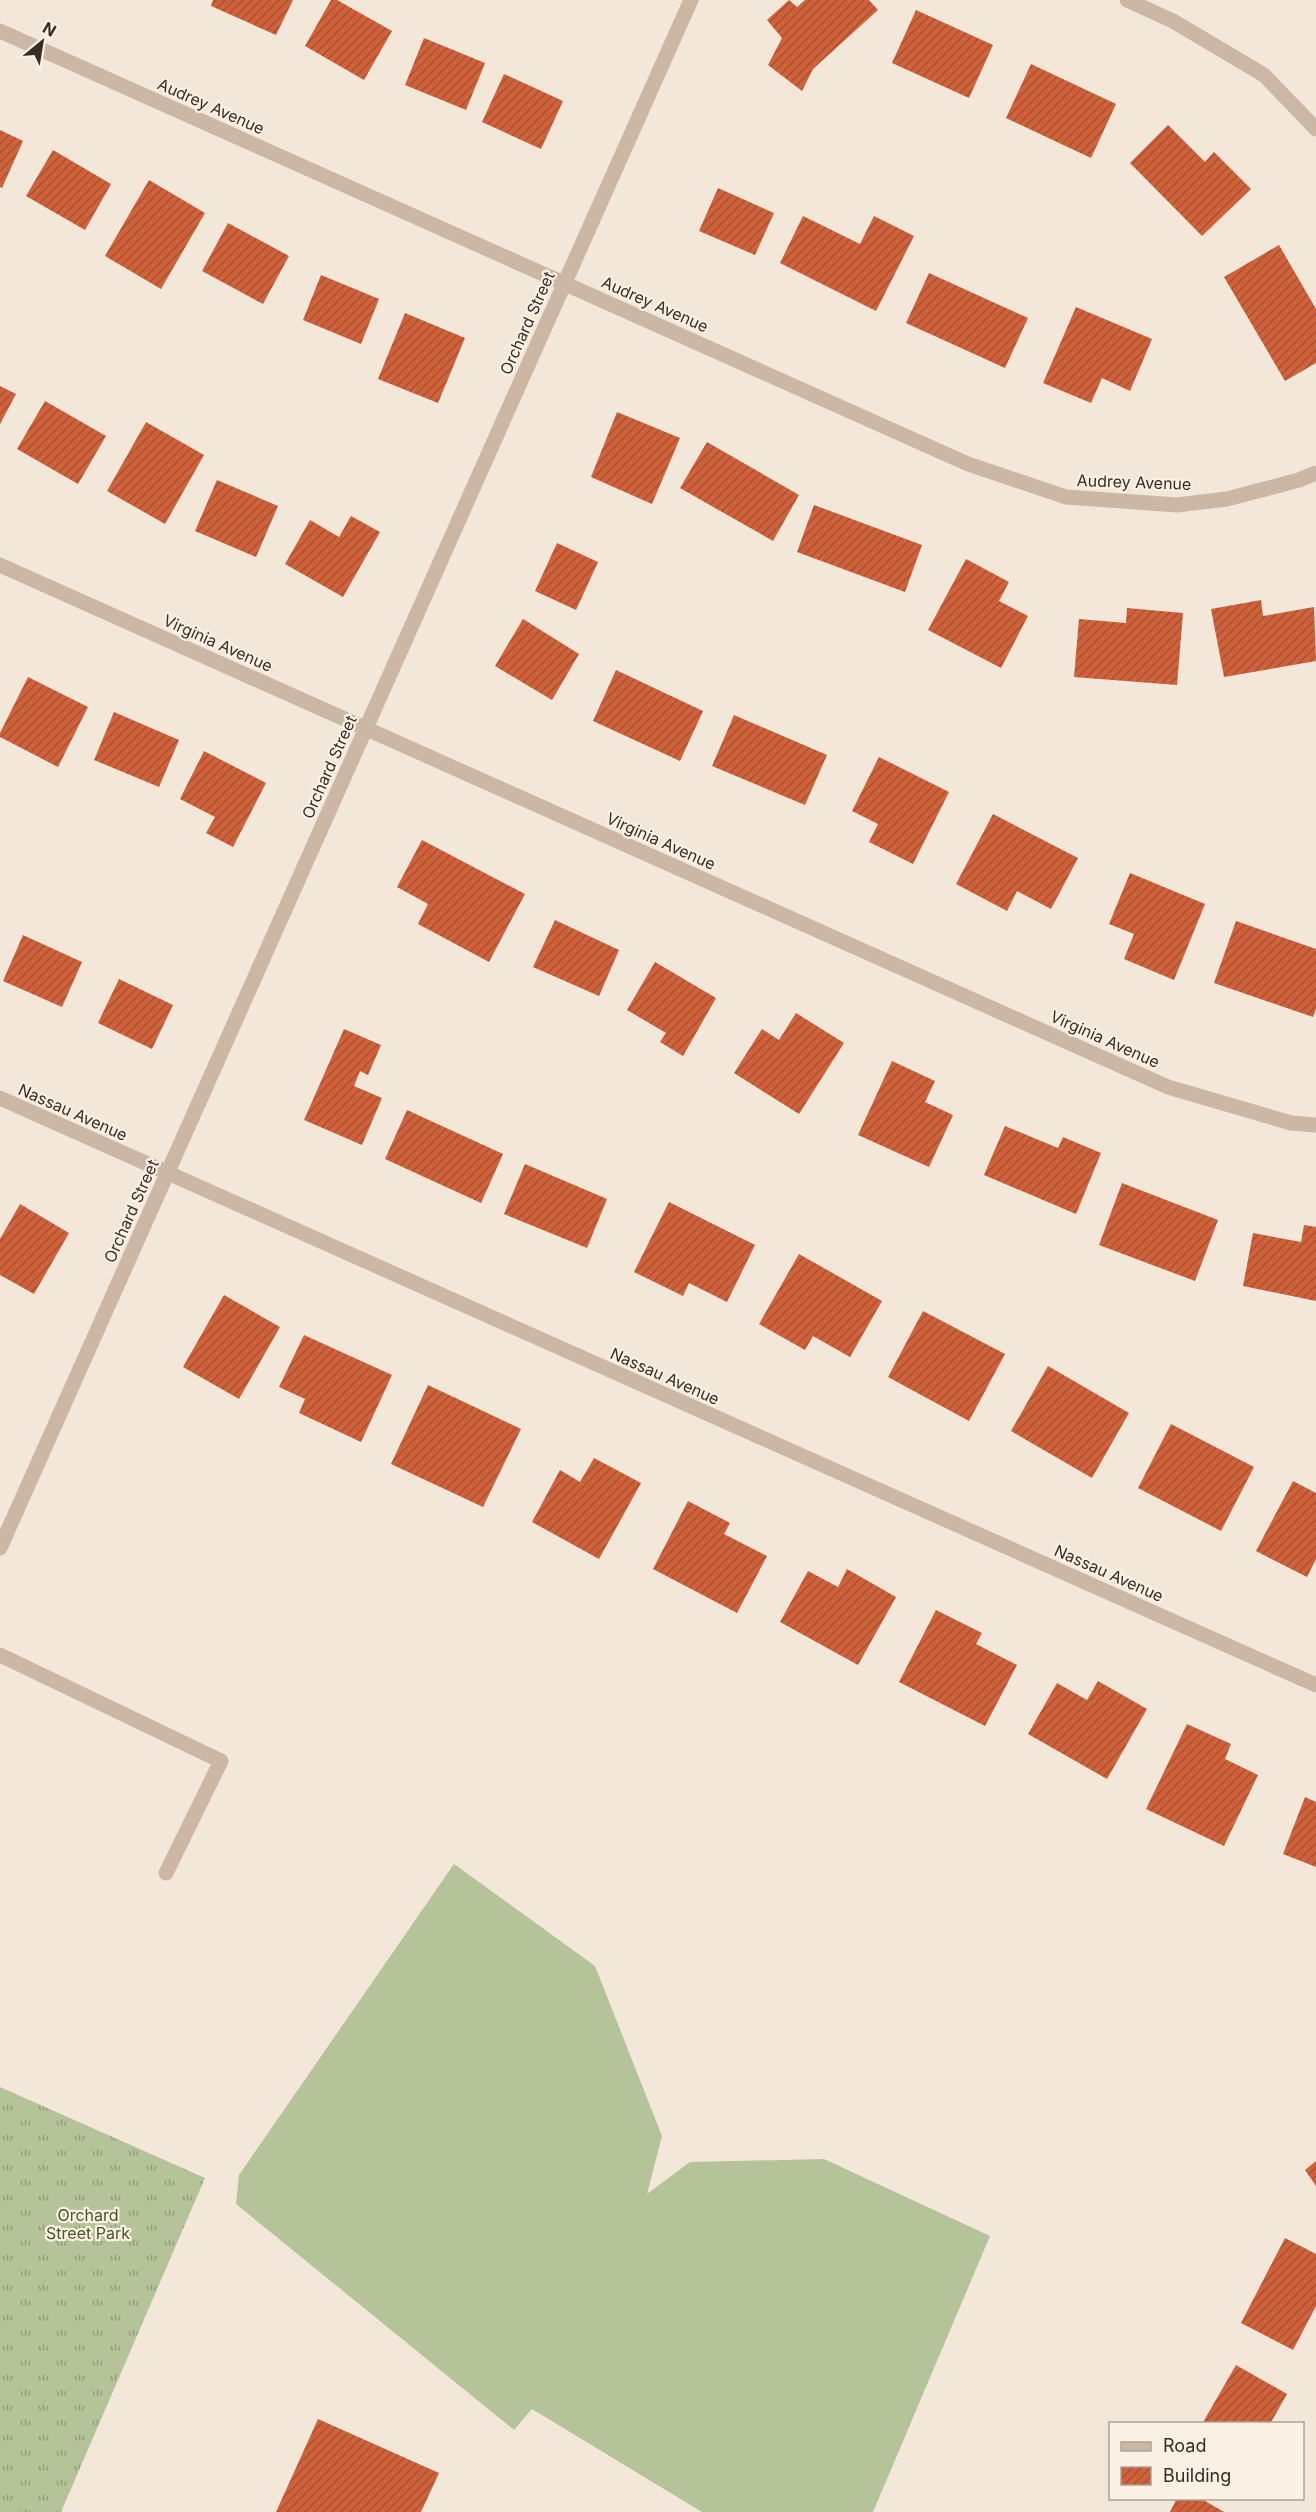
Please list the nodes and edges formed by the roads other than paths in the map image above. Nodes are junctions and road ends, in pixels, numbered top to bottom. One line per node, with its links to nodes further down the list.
1 (691, 0): 5 (street, Orchard Street)
2 (1127, 0): 4 (street)
3 (0, 31): 5 (street, Audrey Avenue)
4 (1316, 129)
5 (564, 283): 6 (street, Audrey Avenue); 8 (street, Orchard Street)
6 (1316, 473)
7 (0, 565): 8 (street, Virginia Avenue)
8 (366, 728): 10 (street, Virginia Avenue); 11 (street, Orchard Street)
9 (0, 1098): 11 (street, Nassau Avenue)
10 (1316, 1125)
11 (168, 1173): 12 (street, Orchard Street); 14 (street, Nassau Avenue)
12 (0, 1548)
13 (0, 1655): 15 (street)
14 (1316, 1685)
15 (166, 1873)

